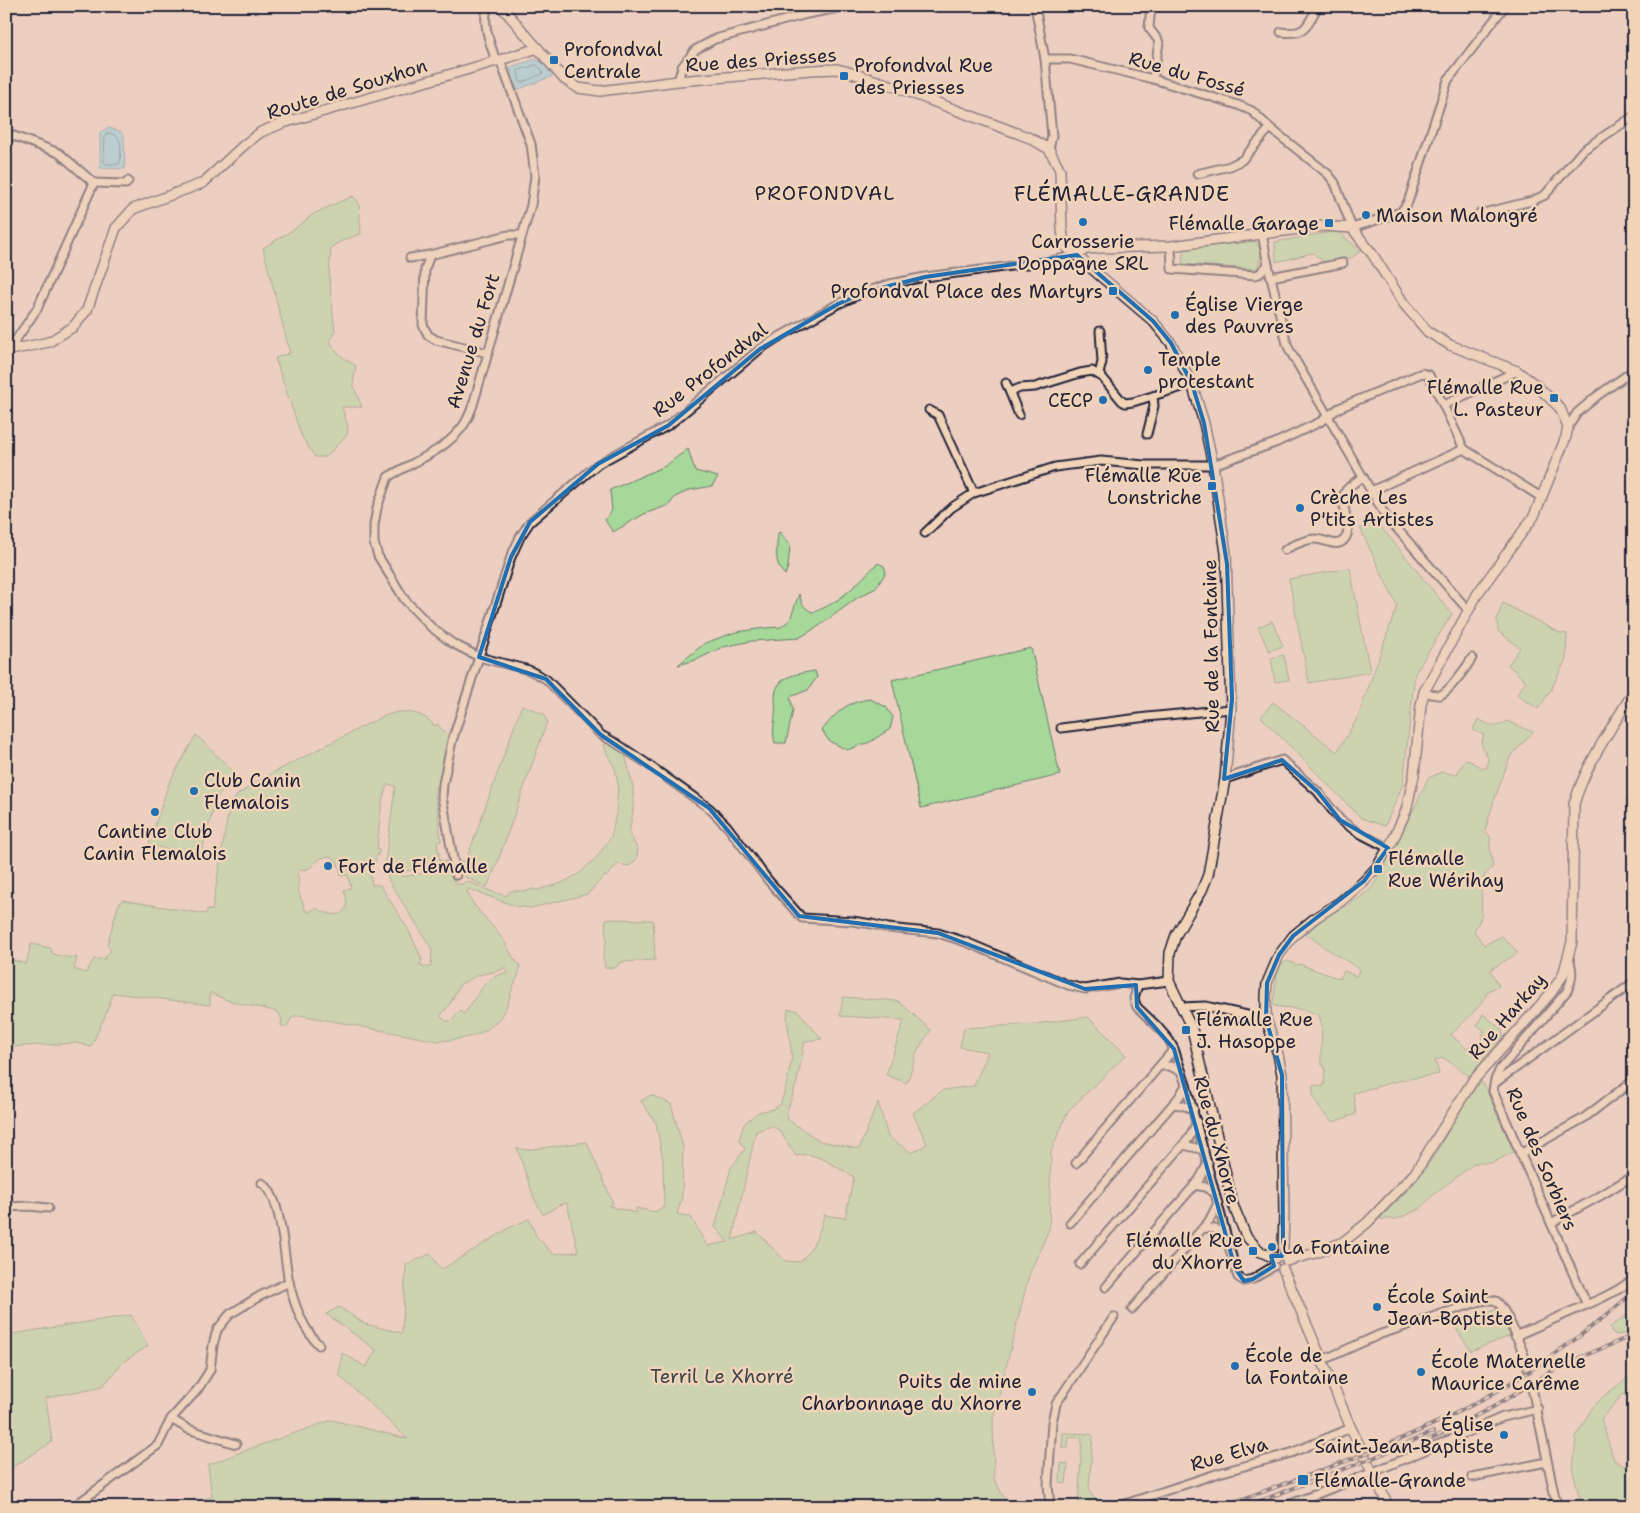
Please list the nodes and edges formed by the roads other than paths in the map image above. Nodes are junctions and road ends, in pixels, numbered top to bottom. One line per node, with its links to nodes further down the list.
1 (488, 6): 11 (street, Avenue du Fort)
2 (501, 6): 9 (street, Rue des Priesses)
3 (849, 6): 13 (street)
4 (1035, 6): 10 (street)
5 (1151, 6): 12 (street)
6 (1318, 6): 8 (street)
7 (1505, 6): 22 (street)
8 (1280, 32)
9 (538, 48): 11 (street, Route de Souxhon); 13 (street, Rue des Priesses)
10 (1045, 59): 12 (street, Rue du Fossé); 17 (street)
11 (498, 61): 24 (street, Avenue du Fort); 33 (street, Route de Souxhon)
12 (1153, 79): 15 (street, Rue du Fossé)
13 (678, 81): 17 (street, Rue des Priesses)
14 (1634, 116): 21 (street)
15 (1270, 128): 18 (street); 22 (street, Rue du Fossé)
16 (6, 133): 20 (street)
17 (1048, 149): 27 (street)
18 (1197, 174)
19 (128, 181): 20 (street)
20 (94, 184): 33 (street)
21 (1479, 214)
22 (1352, 228): 23 (street); 36 (street)
23 (1262, 234): 25 (street); 30 (street)
24 (522, 235): 26 (street); 34 (street, Avenue du Fort)
25 (1171, 246): 27 (street); 30 (street)
26 (430, 255): 28 (street); 34 (street)
27 (1077, 255): 39 (street, Rue de la Fontaine); 57 (street, Rue Profondval)
28 (410, 258)
29 (1344, 262): 31 (street)
30 (1268, 265): 31 (street)
31 (1271, 277): 45 (street)
32 (1100, 332): 37 (street)
33 (9, 351)
34 (488, 353): 57 (street, Avenue du Fort)
35 (1634, 370): 46 (street)
36 (1517, 371): 42 (street); 46 (street)
37 (1099, 374): 40 (street); 41 (street)
38 (1006, 383): 40 (street)
39 (1192, 384): 41 (street); 49 (street, Rue de la Fontaine)
40 (1010, 392): 44 (street)
41 (1153, 396): 47 (street)
42 (1444, 405): 45 (street); 48 (street)
43 (929, 410): 52 (street)
44 (1019, 415)
45 (1329, 416): 49 (street); 50 (street)
46 (1568, 427): 53 (street)
47 (1147, 434)
48 (1464, 449): 51 (street); 53 (street)
49 (1213, 465): 52 (street); 61 (street, Rue de la Fontaine)
50 (1363, 477): 51 (street); 55 (street)
51 (1371, 491): 56 (street)
52 (974, 493): 54 (street)
53 (1541, 497): 56 (street)
54 (925, 533)
55 (1285, 550)
56 (1468, 610): 60 (street)
57 (479, 657): 65 (street); 69 (street, Avenue du Fort)
58 (1472, 658): 60 (street)
59 (1634, 691): 66 (street, Rue Harkay)
60 (1424, 692): 64 (street)
61 (1232, 709): 62 (street); 63 (street, Rue de la Fontaine)
62 (1061, 728)
63 (1225, 779): 64 (street); 67 (street, Rue de la Fontaine)
64 (1388, 848): 71 (street)
65 (456, 875)
66 (1569, 958): 76 (street, Rue des Sorbiers); 97 (street, Rue Harkay)
67 (1169, 981): 69 (street); 70 (street, Rue de la Fontaine)
68 (1634, 982): 76 (street)
69 (1138, 985): 72 (street, Rue du Xhorre)
70 (1181, 1007): 71 (street); 97 (street, Rue de la Fontaine)
71 (1266, 1019): 97 (street)
72 (1174, 1050): 73 (street); 74 (street, Rue du Xhorre)
73 (1160, 1066): 74 (street); 84 (street)
74 (1182, 1072): 77 (street, Rue du Xhorre)
75 (1634, 1080): 83 (street)
76 (1494, 1084): 83 (street, Rue des Sorbiers)
77 (1186, 1085): 78 (street); 79 (street, Rue du Xhorre)
78 (1173, 1104): 79 (street); 93 (street)
79 (1194, 1109): 80 (street, Rue du Xhorre)
80 (1197, 1122): 81 (street); 82 (street, Rue du Xhorre)
81 (1184, 1144): 82 (street); 98 (street)
82 (1204, 1150): 85 (street, Rue du Xhorre)
83 (1520, 1154): 94 (street, Rue des Sorbiers)
84 (1076, 1163)
85 (1208, 1163): 88 (street); 89 (street, Rue du Xhorre)
86 (1634, 1175): 94 (street)
87 (262, 1183): 100 (street)
88 (1194, 1185): 89 (street); 101 (street)
89 (1215, 1193): 90 (street, Rue du Xhorre)
90 (1218, 1203): 95 (street); 96 (street, Rue du Xhorre)
91 (6, 1207): 92 (street)
92 (48, 1208)
93 (1070, 1223)
94 (1550, 1223): 102 (street, Rue des Sorbiers)
95 (1203, 1228): 96 (street); 103 (street)
96 (1225, 1232): 97 (street, Rue du Xhorre)
97 (1280, 1262): 107 (street)
98 (1080, 1264)
99 (1634, 1279): 102 (street)
100 (289, 1282): 106 (street); 111 (street)
101 (1106, 1287)
102 (1587, 1305): 105 (street)
103 (1132, 1309)
104 (1114, 1317): 118 (street)
105 (1515, 1336): 107 (street); 108 (street)
106 (319, 1345)
107 (1323, 1360): 112 (street)
108 (1528, 1368)
109 (1532, 1388): 110 (street)
110 (1538, 1409): 114 (street); 115 (street)
111 (172, 1419): 113 (street); 117 (street)
112 (1351, 1428): 115 (street); 119 (street, Rue Elva)
113 (236, 1444)
114 (1547, 1462): 116 (street); 122 (street)
115 (1371, 1473): 120 (street); 121 (street)
116 (1472, 1477)
117 (73, 1507)
118 (1050, 1507)
119 (1116, 1507)
120 (1283, 1507)
121 (1389, 1507)
122 (1557, 1507)

